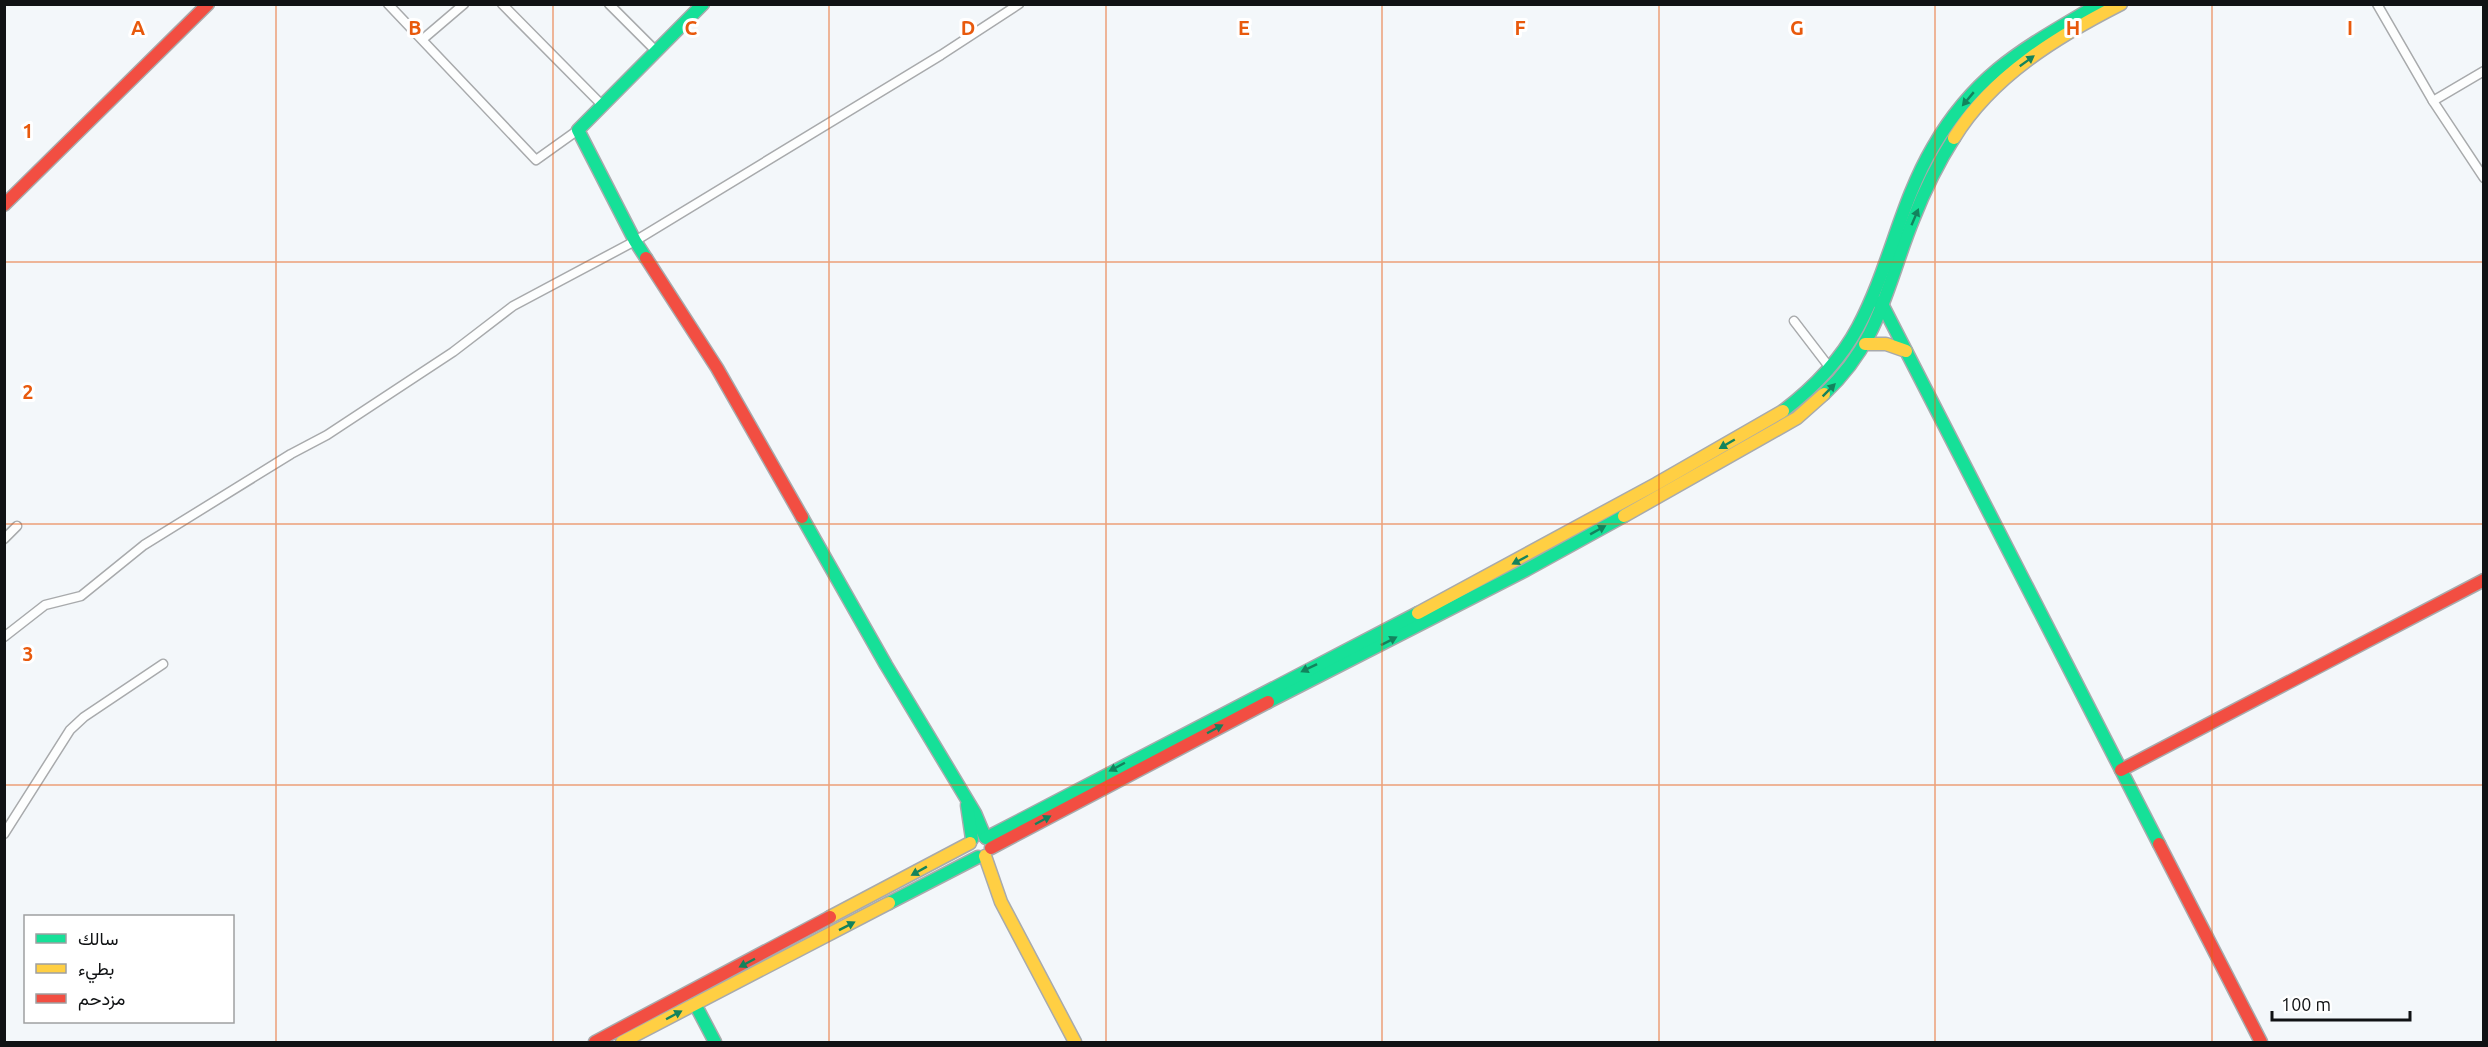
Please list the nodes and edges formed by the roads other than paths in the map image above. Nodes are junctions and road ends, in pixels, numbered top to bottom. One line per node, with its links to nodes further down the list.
1 (208, 4): 19 (street)
2 (388, 4): 12 (street)
3 (464, 4): 12 (street)
4 (502, 4): 16 (street)
5 (609, 4): 13 (street)
6 (704, 4): 13 (street)
7 (1019, 4): 20 (street)
8 (2099, 4): 11 (street)
9 (2121, 4): 11 (street)
10 (2376, 4): 15 (street)
11 (2063, 32): 21 (street, one-way to 21); 22 (street, one-way to 11)
12 (423, 39): 17 (street)
13 (657, 52): 16 (street)
14 (2484, 71): 15 (street)
15 (2433, 101): 18 (street)
16 (603, 106): 17 (street)
17 (578, 130): 20 (street)
18 (2484, 178)
19 (4, 205)
20 (635, 241): 31 (street); 35 (street)
21 (1871, 299): 22 (street); 26 (street)
22 (1883, 306): 24 (street); 25 (street)
23 (1794, 321): 26 (street)
24 (1865, 345): 25 (street); 29 (street, one-way to 24)
25 (1906, 351): 33 (street)
26 (1830, 368): 29 (street, one-way to 29)
27 (17, 526): 28 (street)
28 (4, 539)
29 (1568, 540): 35 (street)
30 (2484, 580): 33 (street)
31 (4, 637)
32 (164, 664): 34 (street)
33 (2121, 770): 41 (street)
34 (4, 834)
35 (981, 846): 36 (street, one-way to 35); 37 (street, one-way to 37); 40 (street)
36 (695, 1004): 38 (street, one-way to 36); 39 (street)
37 (596, 1042)
38 (622, 1042)
39 (715, 1042)
40 (1075, 1042)
41 (2261, 1042)

